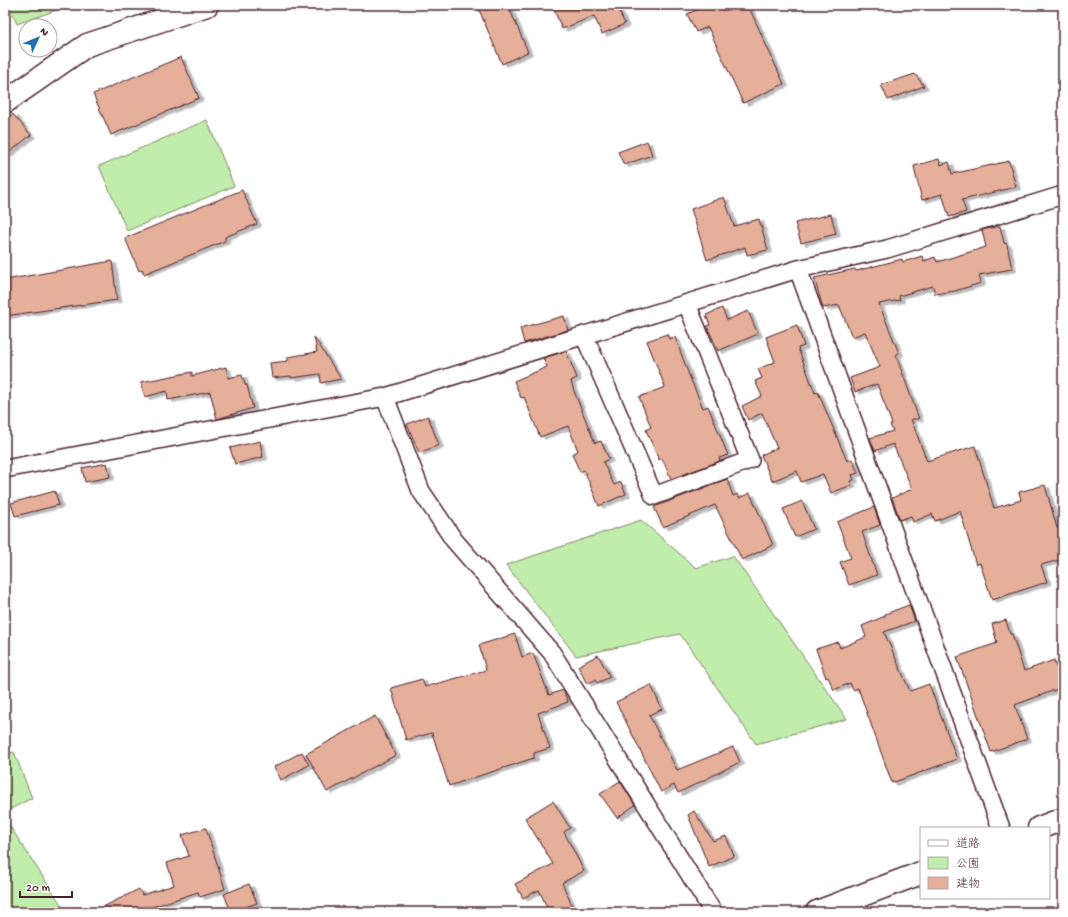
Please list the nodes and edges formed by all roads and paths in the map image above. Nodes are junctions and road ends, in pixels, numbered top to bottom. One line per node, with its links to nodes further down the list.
1 (207, 5): 2 (main road)
2 (5, 102)
3 (1063, 195): 4 (street)
4 (798, 270): 5 (street); 10 (street)
5 (687, 304): 6 (street); 6 (street)
6 (584, 335): 7 (street)
7 (385, 397): 8 (street); 13 (street)
8 (5, 469)
9 (1063, 819): 11 (main road)
10 (1001, 827)
11 (1042, 827)
12 (920, 873): 14 (main road)
13 (713, 912)
14 (817, 912)

